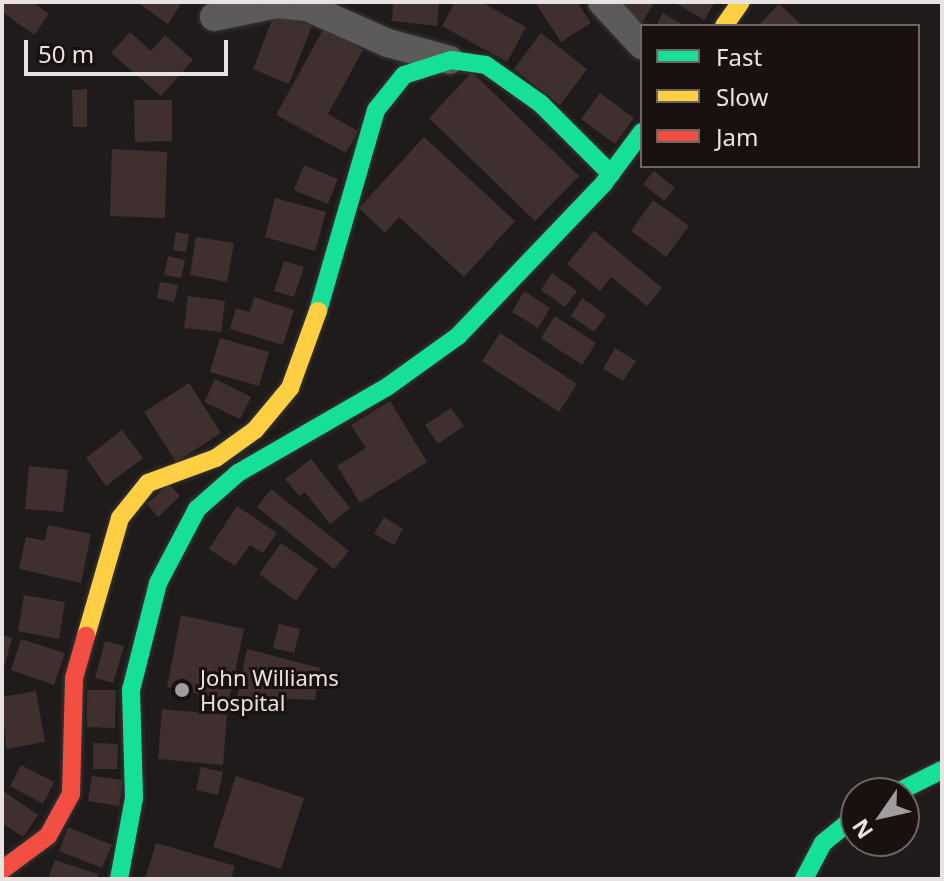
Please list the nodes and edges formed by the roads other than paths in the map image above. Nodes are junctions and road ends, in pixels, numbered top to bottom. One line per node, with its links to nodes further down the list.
1 (602, 2): 5 (street)
2 (741, 2): 4 (main road)
3 (214, 17): 6 (street)
4 (725, 24)
5 (640, 43)
6 (451, 60): 8 (main road); 12 (main road)
7 (640, 135): 8 (main road)
8 (611, 174): 13 (main road)
9 (942, 770): 10 (main road)
10 (920, 781)
11 (840, 829): 14 (main road)
12 (2, 870)
13 (119, 879)
14 (804, 879)

